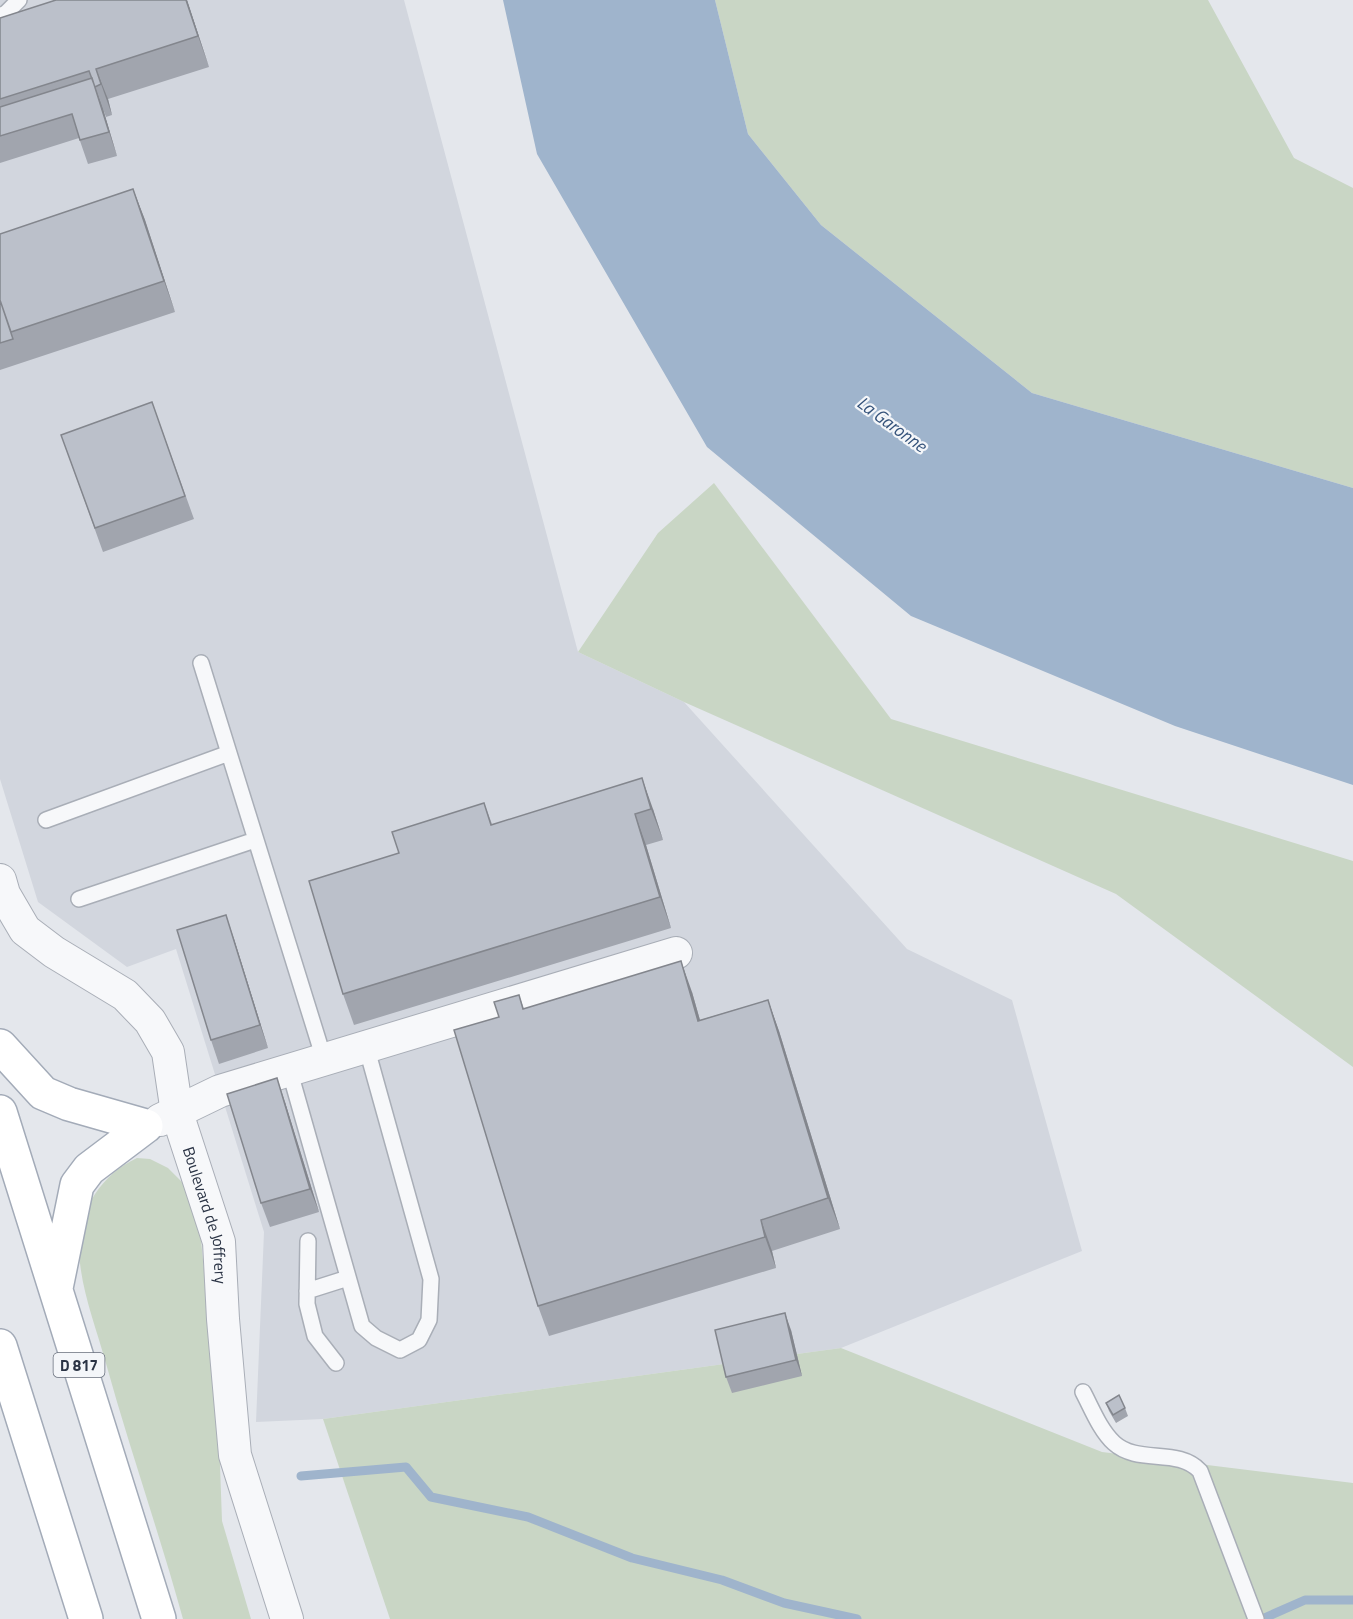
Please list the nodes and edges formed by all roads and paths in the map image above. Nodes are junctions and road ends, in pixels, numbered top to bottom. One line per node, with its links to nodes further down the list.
1 (19, 0): 2 (lane)
2 (0, 16)
3 (201, 663): 4 (lane)
4 (229, 753): 5 (lane); 6 (lane)
5 (46, 820)
6 (255, 840): 8 (lane); 12 (lane)
7 (0, 880): 15 (street, Boulevard de Joffrery)
8 (79, 900)
9 (676, 953): 11 (street)
10 (0, 1046): 16 (main road)
11 (366, 1046): 12 (street); 18 (lane)
12 (324, 1059): 13 (street)
13 (289, 1070): 15 (street); 18 (lane)
14 (0, 1112): 19 (main road, D 817)
15 (177, 1113): 16 (street); 26 (street, Boulevard de Joffrery)
16 (146, 1126): 19 (main road)
17 (308, 1241): 20 (lane)
18 (348, 1278): 20 (lane)
19 (56, 1290): 25 (main road, D 817)
20 (307, 1291): 22 (lane)
21 (0, 1346): 24 (main road)
22 (336, 1363)
23 (1083, 1392): 27 (lane)
24 (86, 1619)
25 (159, 1619)
26 (287, 1619)
27 (1256, 1619)

